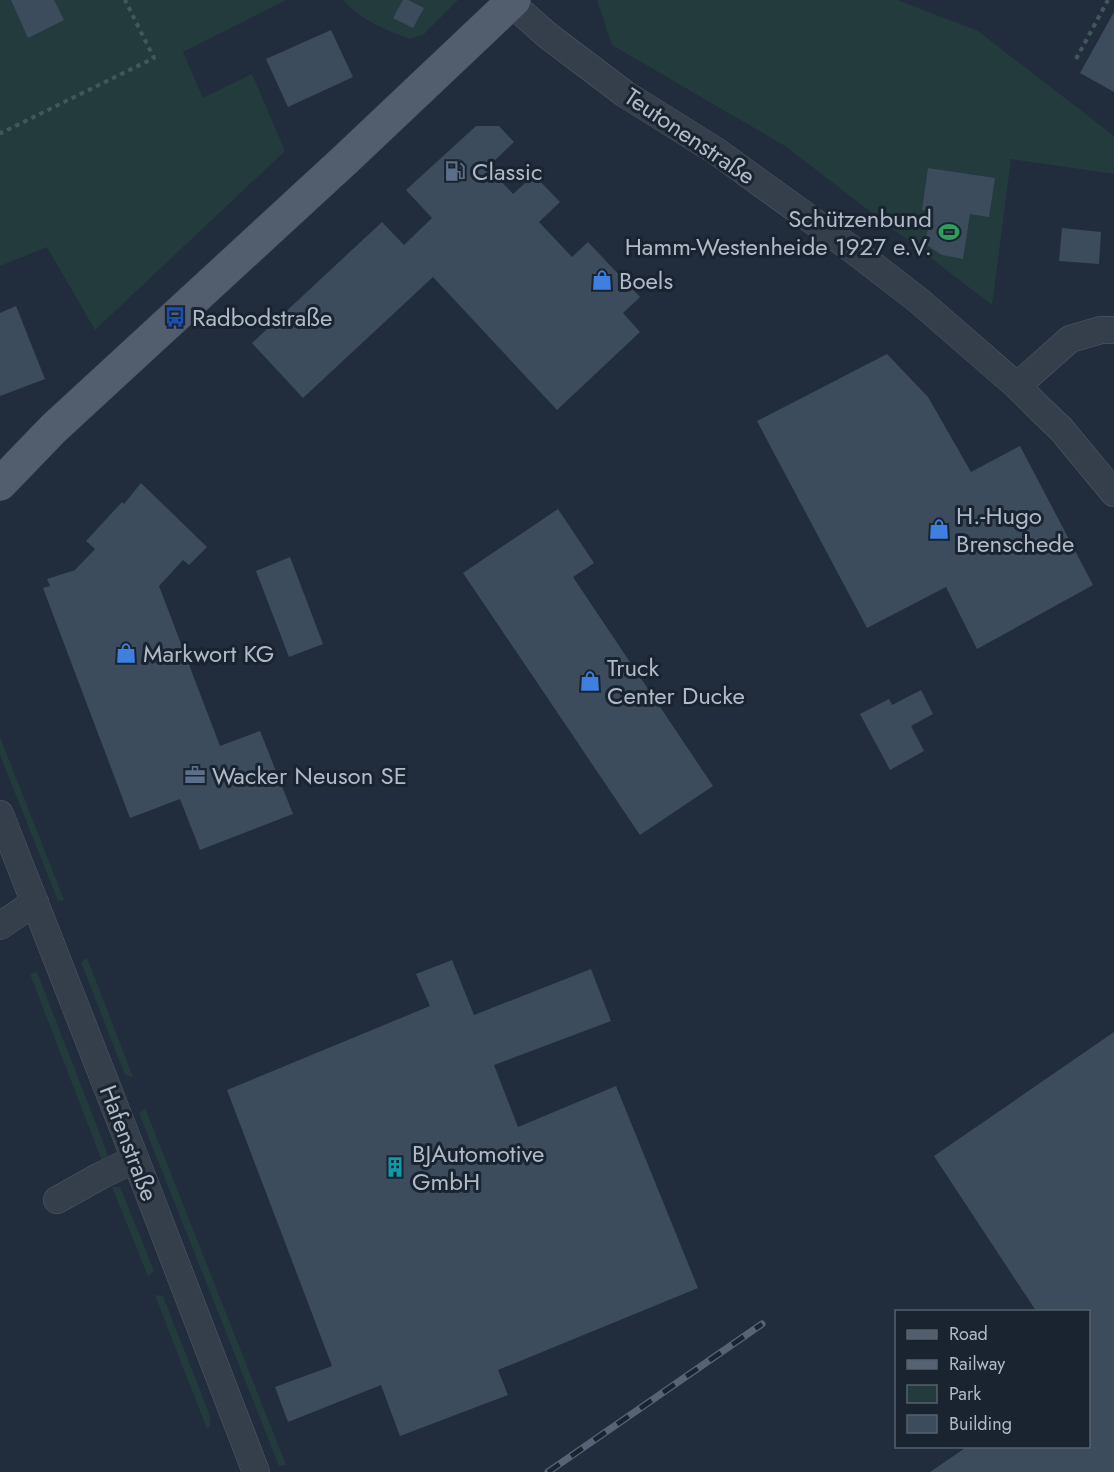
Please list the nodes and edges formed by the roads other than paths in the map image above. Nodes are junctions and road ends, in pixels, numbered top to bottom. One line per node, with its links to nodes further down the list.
1 (513, 2): 3 (street, Teutonenstraße); 4 (main road)
2 (1114, 330): 3 (street)
3 (1017, 386): 5 (street, Teutonenstraße)
4 (2, 480)
5 (1114, 493)
6 (0, 814): 7 (street, Hafenstraße)
7 (35, 902): 8 (street); 9 (street, Hafenstraße)
8 (0, 926)
9 (135, 1159): 10 (street); 11 (street, Hafenstraße)
10 (57, 1200)
11 (256, 1472)

